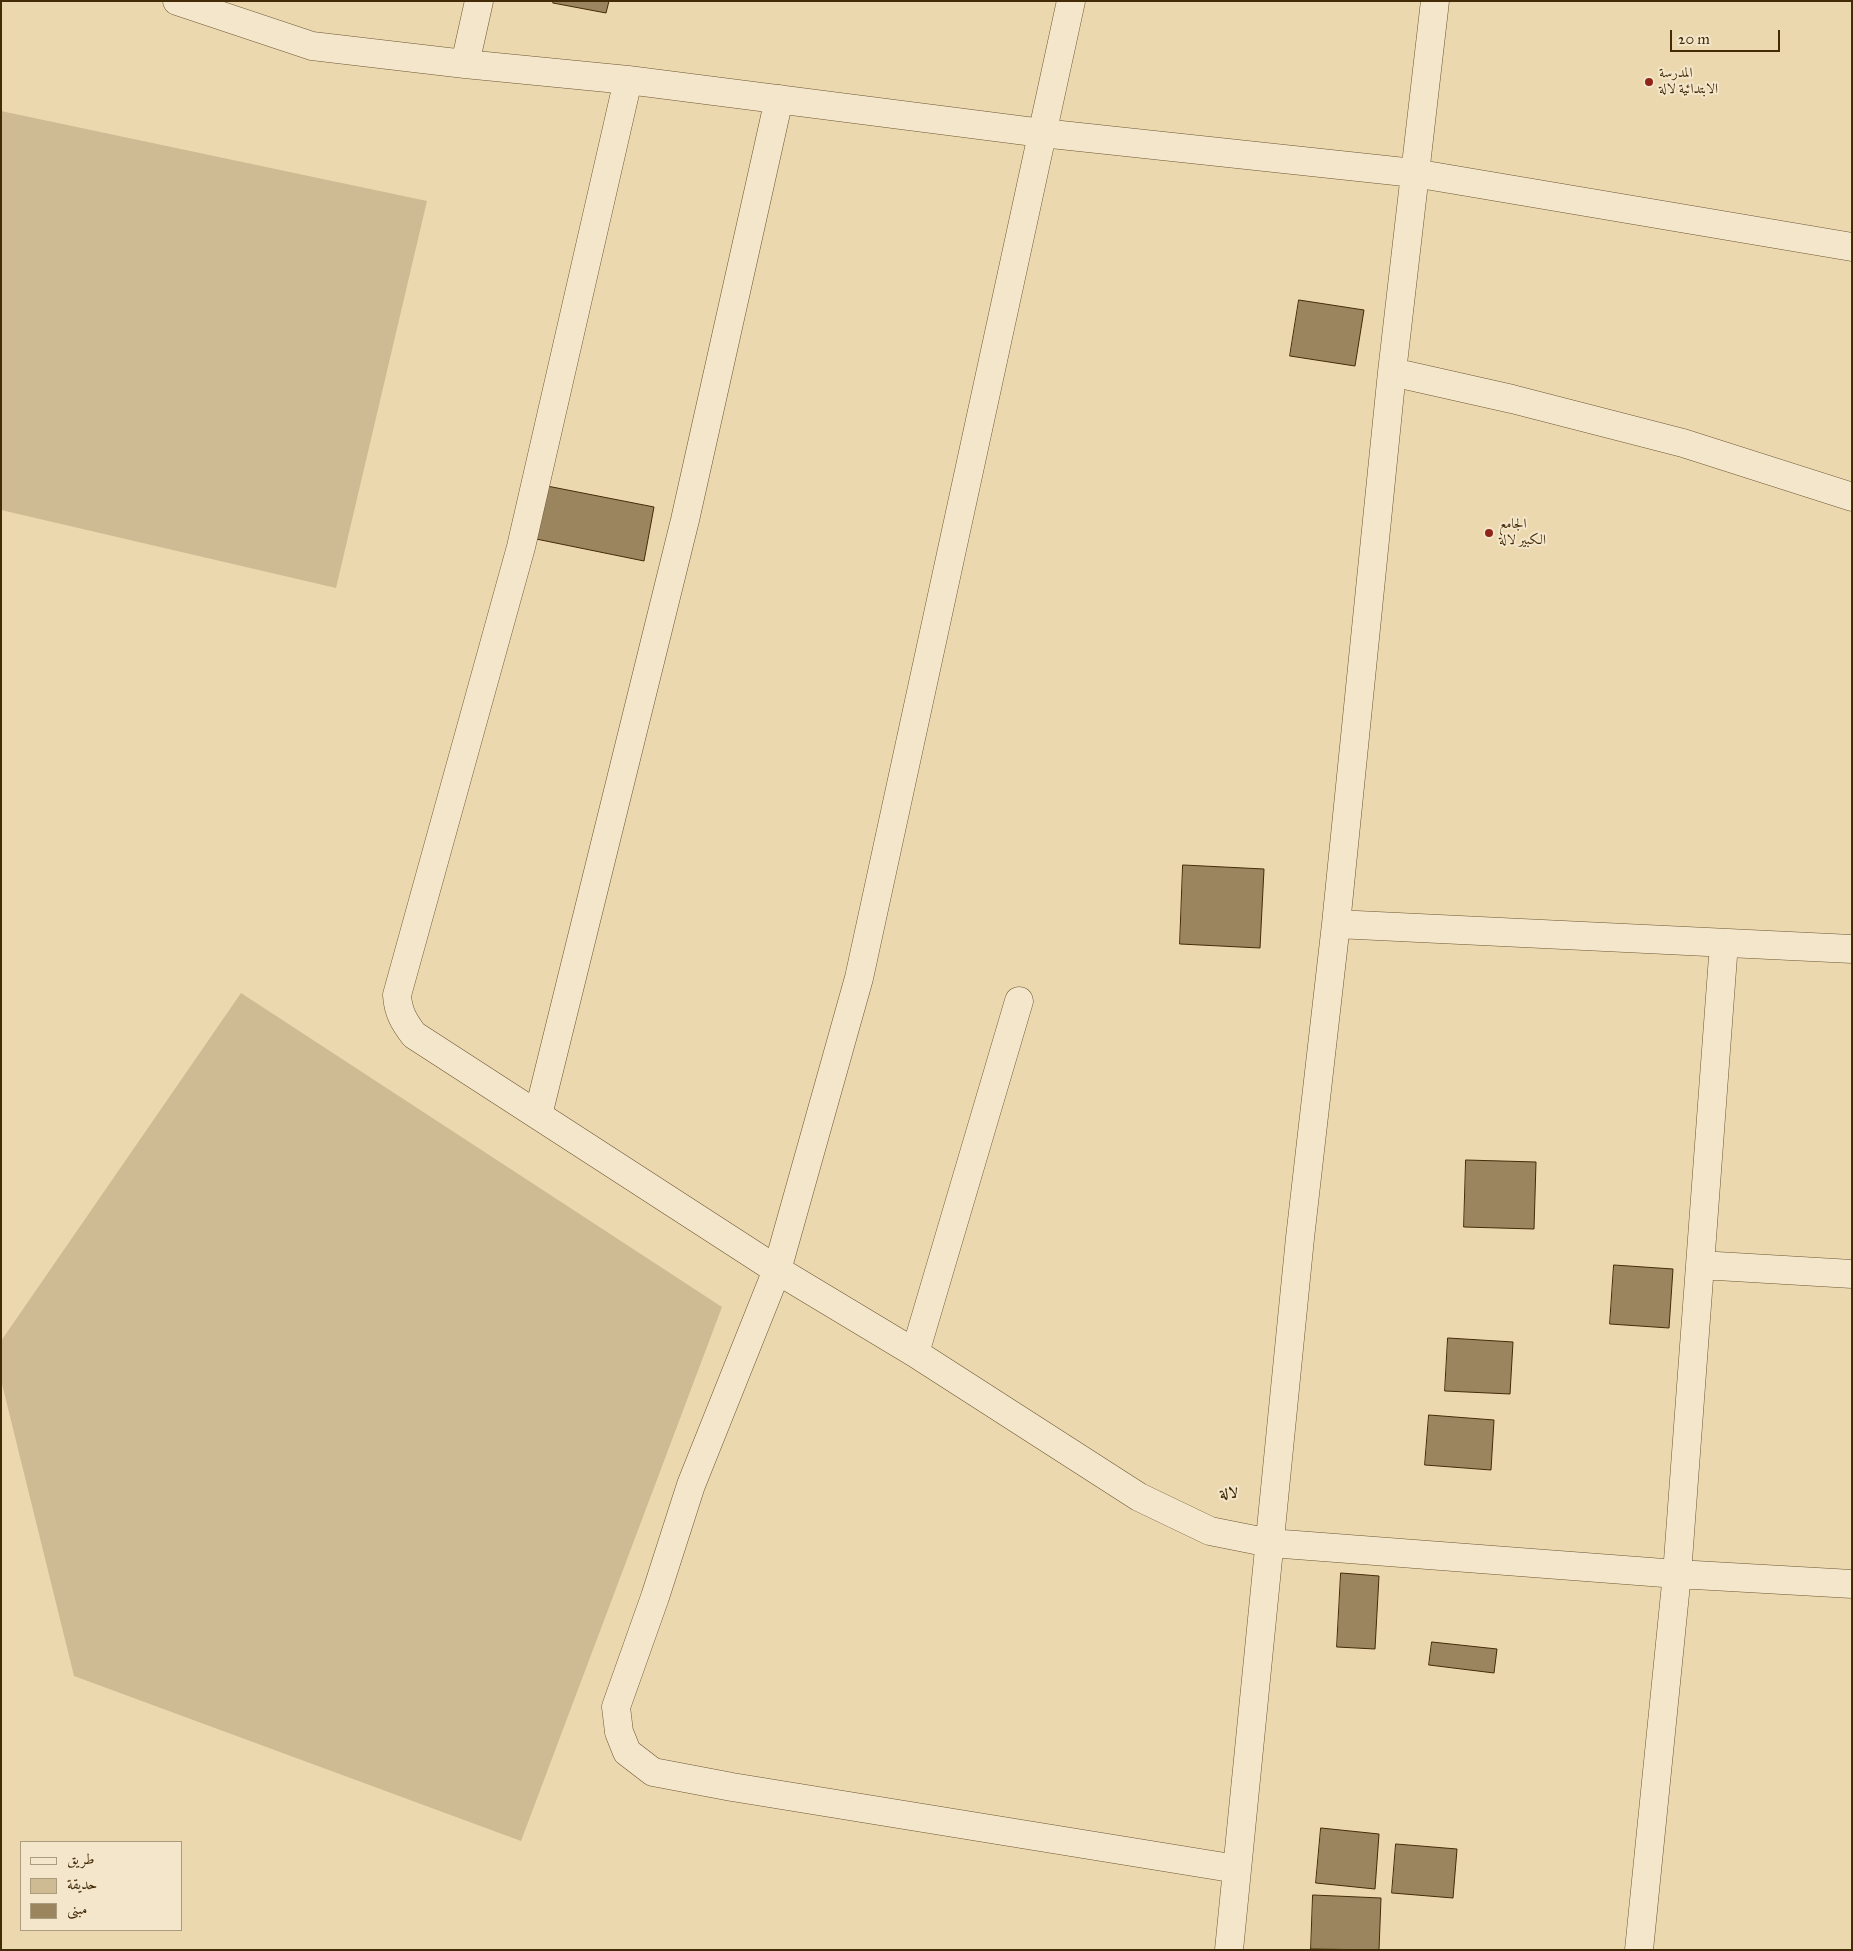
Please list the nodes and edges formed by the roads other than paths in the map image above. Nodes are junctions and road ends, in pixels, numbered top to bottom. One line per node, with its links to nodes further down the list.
1 (177, 1): 5 (street)
2 (479, 1): 5 (street)
3 (1071, 1): 8 (street)
4 (1436, 1): 9 (street)
5 (465, 64): 6 (street)
6 (628, 80): 7 (street); 17 (street)
7 (779, 99): 8 (street); 17 (street)
8 (1042, 133): 9 (street); 19 (street)
9 (1414, 172): 10 (street); 11 (street)
10 (1852, 247)
11 (1392, 372): 12 (street); 13 (street)
12 (1852, 497)
13 (1336, 924): 14 (street); 22 (street)
14 (1724, 943): 15 (street); 18 (street)
15 (1852, 949)
16 (1019, 1002): 21 (street)
17 (538, 1115): 19 (street)
18 (1700, 1265): 20 (street); 23 (street)
19 (777, 1270): 21 (street); 25 (street)
20 (1852, 1274)
21 (915, 1353): 22 (street)
22 (1270, 1543): 23 (street); 25 (street)
23 (1677, 1574): 24 (street); 27 (street)
24 (1852, 1584)
25 (1237, 1868): 26 (street)
26 (1229, 1950)
27 (1640, 1950)

